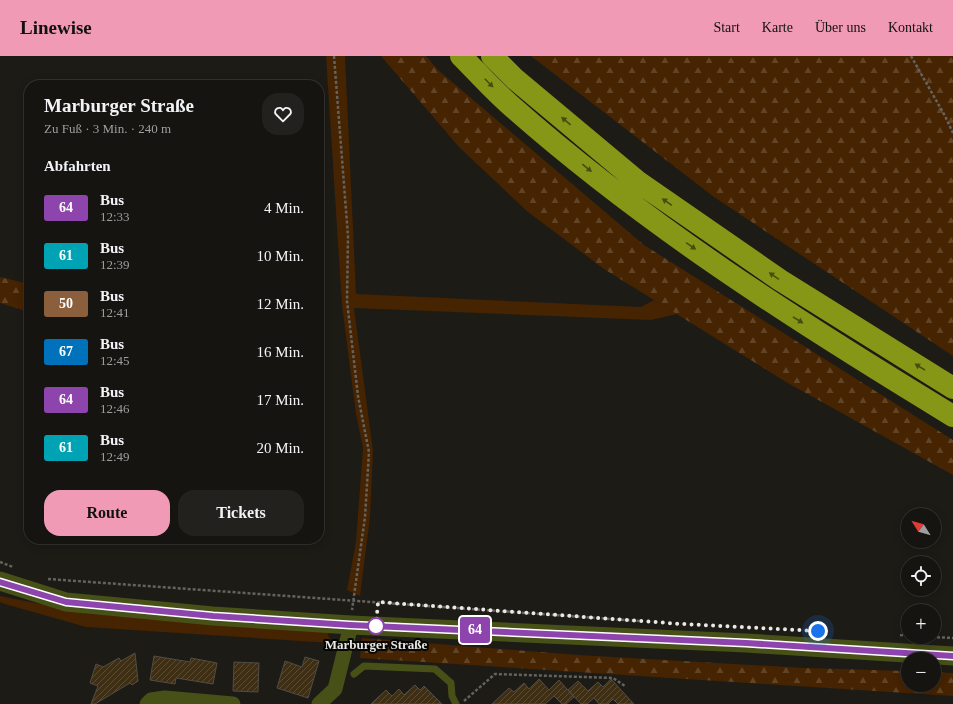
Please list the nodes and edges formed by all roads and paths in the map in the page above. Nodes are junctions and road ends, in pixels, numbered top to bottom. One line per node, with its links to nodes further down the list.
1 (334, 56): 12 (path)
2 (461, 56): 7 (highway, one-way to 7)
3 (492, 56): 6 (highway, one-way to 3)
4 (911, 56): 5 (path)
5 (953, 133)
6 (953, 388)
7 (953, 416)
8 (0, 562): 9 (path)
9 (20, 569)
10 (46, 578): 12 (path)
11 (0, 582): 14 (street)
12 (353, 600): 13 (path)
13 (642, 621)
14 (350, 625): 19 (street); 24 (street)
15 (892, 635): 16 (path)
16 (901, 636)
17 (941, 637): 18 (path)
18 (953, 638)
19 (953, 656)
20 (354, 674): 25 (lane)
21 (625, 686): 26 (path)
22 (147, 704): 23 (street)
23 (233, 704)
24 (321, 704)
25 (456, 704)
26 (460, 704)

